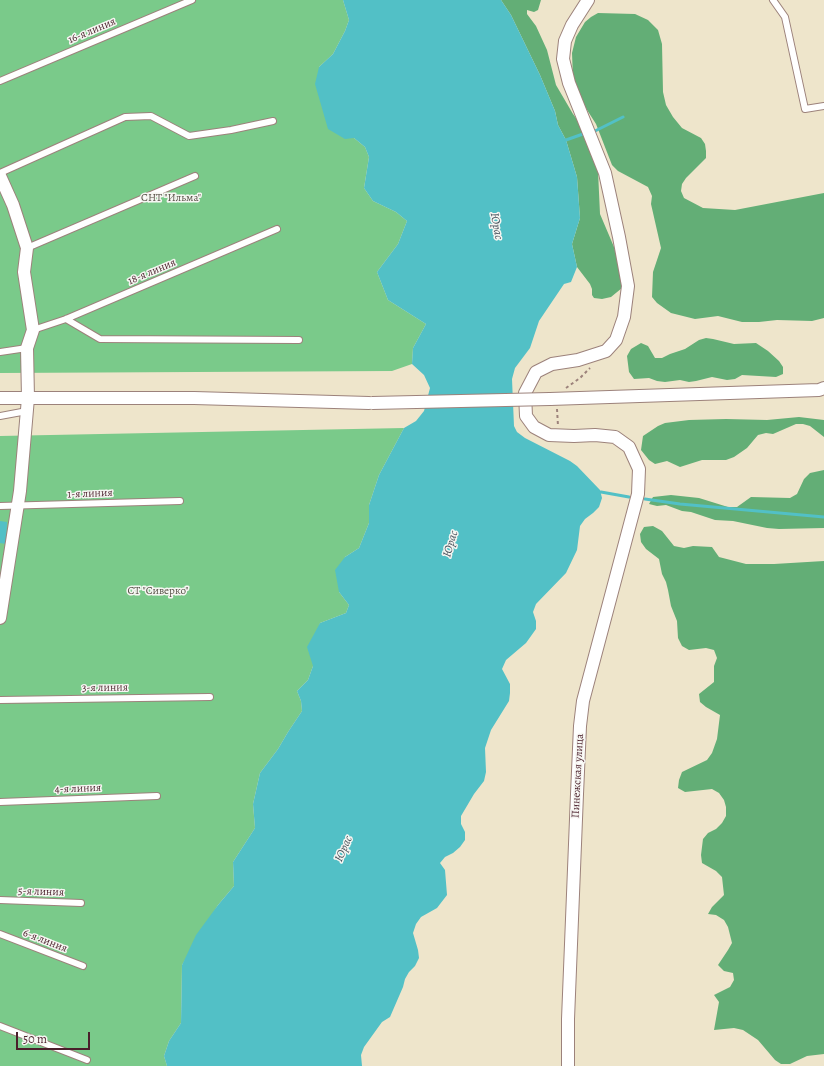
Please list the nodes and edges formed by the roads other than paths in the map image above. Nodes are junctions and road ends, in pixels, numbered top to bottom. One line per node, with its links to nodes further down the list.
1 (192, 0): 4 (lane, 16-я линия)
2 (588, 0): 36 (street, Пинежская улица)
3 (773, 0): 5 (lane)
4 (0, 81)
5 (824, 106)
6 (273, 121): 7 (lane)
7 (0, 173)
8 (0, 176): 11 (street)
9 (195, 176): 11 (lane)
10 (277, 229): 12 (lane, 18-я линия)
11 (27, 248): 13 (street)
12 (66, 319): 13 (lane, 18-я линия); 14 (lane)
13 (33, 330): 15 (street)
14 (299, 340)
15 (27, 348): 16 (lane); 19 (street)
16 (0, 352)
17 (824, 388): 19 (street, bridge)
18 (0, 398): 19 (street)
19 (28, 398): 20 (street)
20 (27, 411): 21 (lane); 24 (street)
21 (0, 416)
22 (180, 501): 24 (lane, 1-я линия)
23 (0, 506): 24 (lane, 1-я линия)
24 (18, 506): 25 (street)
25 (0, 610)
26 (210, 696): 27 (lane, 3-я линия)
27 (0, 700)
28 (157, 796): 29 (lane, 4-я линия)
29 (0, 802)
30 (0, 900): 31 (lane, 5-я линия)
31 (81, 903)
32 (0, 934): 33 (lane, 6-я линия)
33 (83, 966)
34 (0, 1026): 35 (lane)
35 (87, 1060)
36 (568, 1066)

